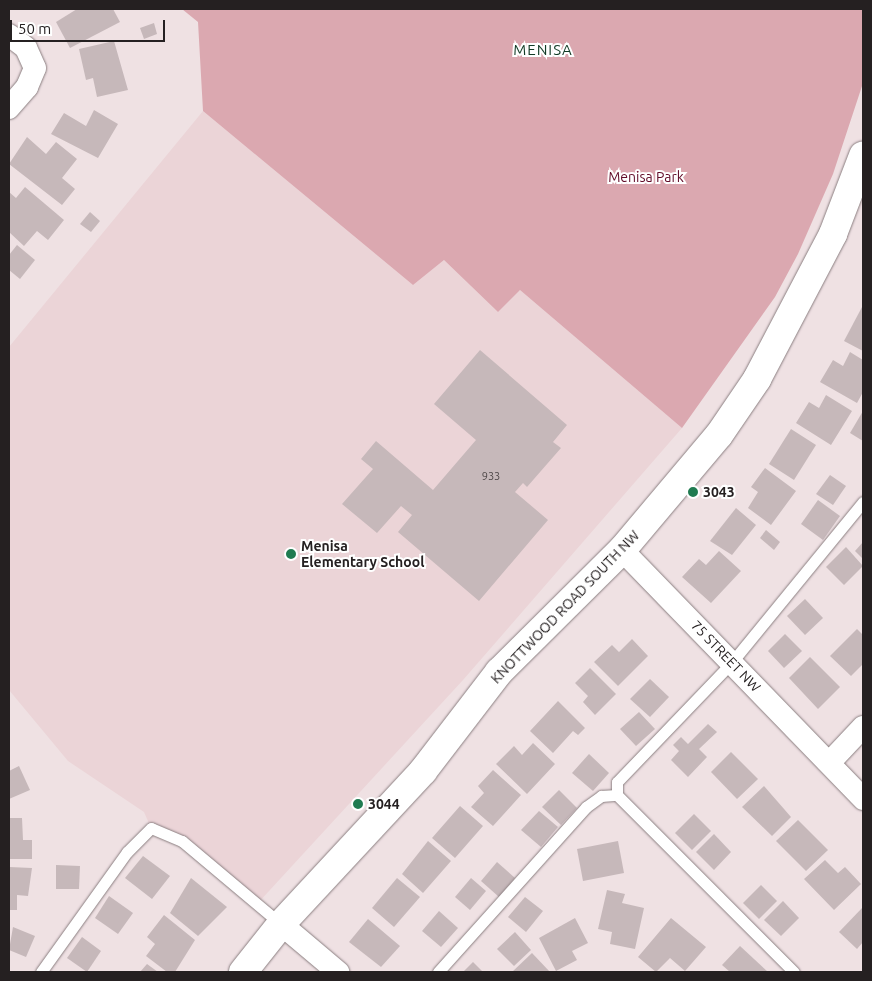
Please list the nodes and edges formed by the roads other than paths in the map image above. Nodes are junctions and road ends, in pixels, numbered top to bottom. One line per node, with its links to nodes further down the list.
1 (9, 35): 2 (street)
2 (9, 108)
3 (863, 156): 4 (street, KNOTTWOOD ROAD SOUTH NW)
4 (858, 192): 6 (street, KNOTTWOOD ROAD SOUTH NW)
5 (863, 502): 7 (lane)
6 (622, 550): 7 (street, 75 STREET NW); 12 (street, KNOTTWOOD ROAD SOUTH NW)
7 (732, 662): 9 (street, 75 STREET NW); 10 (lane)
8 (863, 727): 9 (street)
9 (830, 762): 11 (street, 75 STREET NW)
10 (617, 795): 16 (lane); 17 (lane)
11 (863, 799)
12 (281, 924): 13 (lane); 14 (street, KNOTTWOOD ROAD SOUTH NW); 15 (street)
13 (41, 972)
14 (243, 972)
15 (338, 972)
16 (438, 972)
17 (794, 972)

